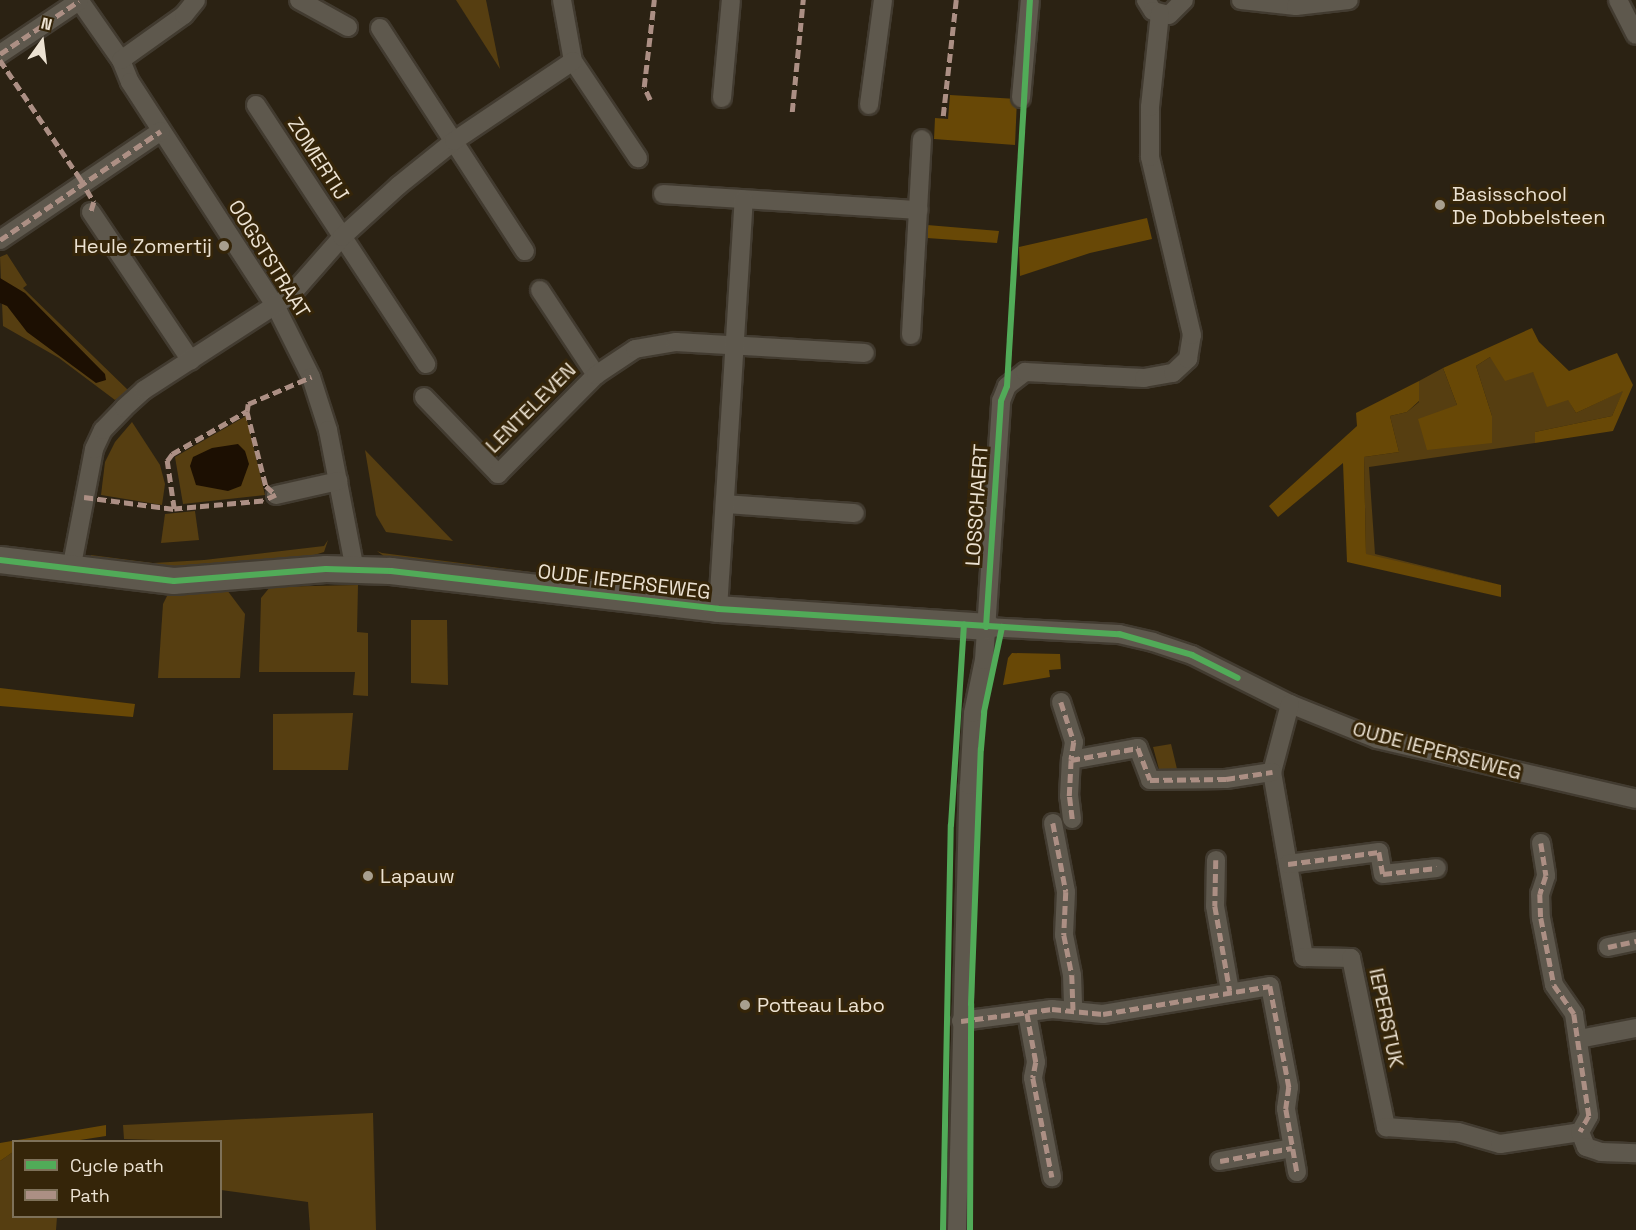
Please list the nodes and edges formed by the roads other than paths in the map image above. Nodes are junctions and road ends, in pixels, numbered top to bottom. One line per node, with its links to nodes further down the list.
1 (196, 0): 18 (street)
2 (299, 0): 14 (street)
3 (562, 0): 19 (street)
4 (731, 0): 20 (street)
5 (883, 0): 23 (street)
6 (1030, 0): 21 (street)
7 (1146, 0): 13 (street)
8 (1184, 0): 13 (street)
9 (1241, 0): 10 (street)
10 (1349, 0)
11 (1618, 0): 16 (street)
12 (79, 1): 17 (street); 18 (street, OOGSTSTRAAT)
13 (1160, 14): 52 (street, LOSSCHAERT)
14 (348, 27)
15 (380, 28): 26 (street)
16 (1636, 35)
17 (0, 54)
18 (121, 60): 24 (street, OOGSTSTRAAT)
19 (573, 62): 26 (street, ZOMERTIJ); 27 (street)
20 (722, 98)
21 (1021, 98)
22 (256, 105): 32 (street, ZOMERTIJ)
23 (869, 105)
24 (161, 131): 33 (street); 36 (street, OOGSTSTRAAT)
25 (922, 139): 30 (street)
26 (454, 141): 32 (street, ZOMERTIJ); 34 (street)
27 (638, 158)
28 (663, 194): 29 (street)
29 (744, 200): 30 (street); 38 (street)
30 (918, 210): 37 (street)
31 (92, 212): 40 (street)
32 (342, 237): 36 (street, ZOMERTIJ); 41 (street, ZOMERTIJ)
33 (0, 240)
34 (525, 251)
35 (540, 290): 42 (street, LENTELEVEN)
36 (275, 305): 40 (street, ZOMERTIJ); 44 (street, OOGSTSTRAAT)
37 (911, 335)
38 (735, 346): 39 (street, LENTELEVEN); 42 (street, LENTELEVEN); 46 (street)
39 (865, 353)
40 (191, 362): 49 (street, ZOMERTIJ)
41 (426, 364)
42 (596, 375): 43 (street, LENTELEVEN)
43 (424, 397)
44 (338, 482): 45 (street); 50 (street, OOGSTSTRAAT)
45 (276, 495)
46 (725, 504): 47 (street); 51 (street)
47 (855, 513)
48 (0, 560): 49 (street, OUDE IEPERSEWEG)
49 (71, 570): 50 (street, OUDE IEPERSEWEG)
50 (355, 570): 51 (street, OUDE IEPERSEWEG)
51 (718, 609): 52 (street, OUDE IEPERSEWEG)
52 (986, 627): 54 (street, OUDE IEPERSEWEG); 69 (street)
53 (1061, 702): 55 (street)
54 (1290, 704): 56 (street, IEPERSTUK); 57 (street, OUDE IEPERSEWEG)
55 (1071, 760): 56 (street); 58 (street)
56 (1272, 772): 62 (street, IEPERSTUK)
57 (1636, 799)
58 (1072, 819)
59 (1053, 823): 67 (street)
60 (1541, 843): 71 (street)
61 (1216, 860): 66 (street)
62 (1288, 864): 63 (street); 72 (street, IEPERSTUK)
63 (1437, 868)
64 (1636, 941): 65 (street)
65 (1608, 947)
66 (1230, 991): 67 (street); 73 (street)
67 (1073, 1010): 68 (street)
68 (1027, 1013): 69 (street); 77 (street)
69 (961, 1021): 78 (street)
70 (1636, 1028): 71 (street)
71 (1579, 1039): 72 (street)
72 (1580, 1132): 74 (street)
73 (1292, 1148): 75 (street); 76 (street)
74 (1636, 1153)
75 (1220, 1161)
76 (1297, 1172)
77 (1052, 1177)
78 (957, 1230)

